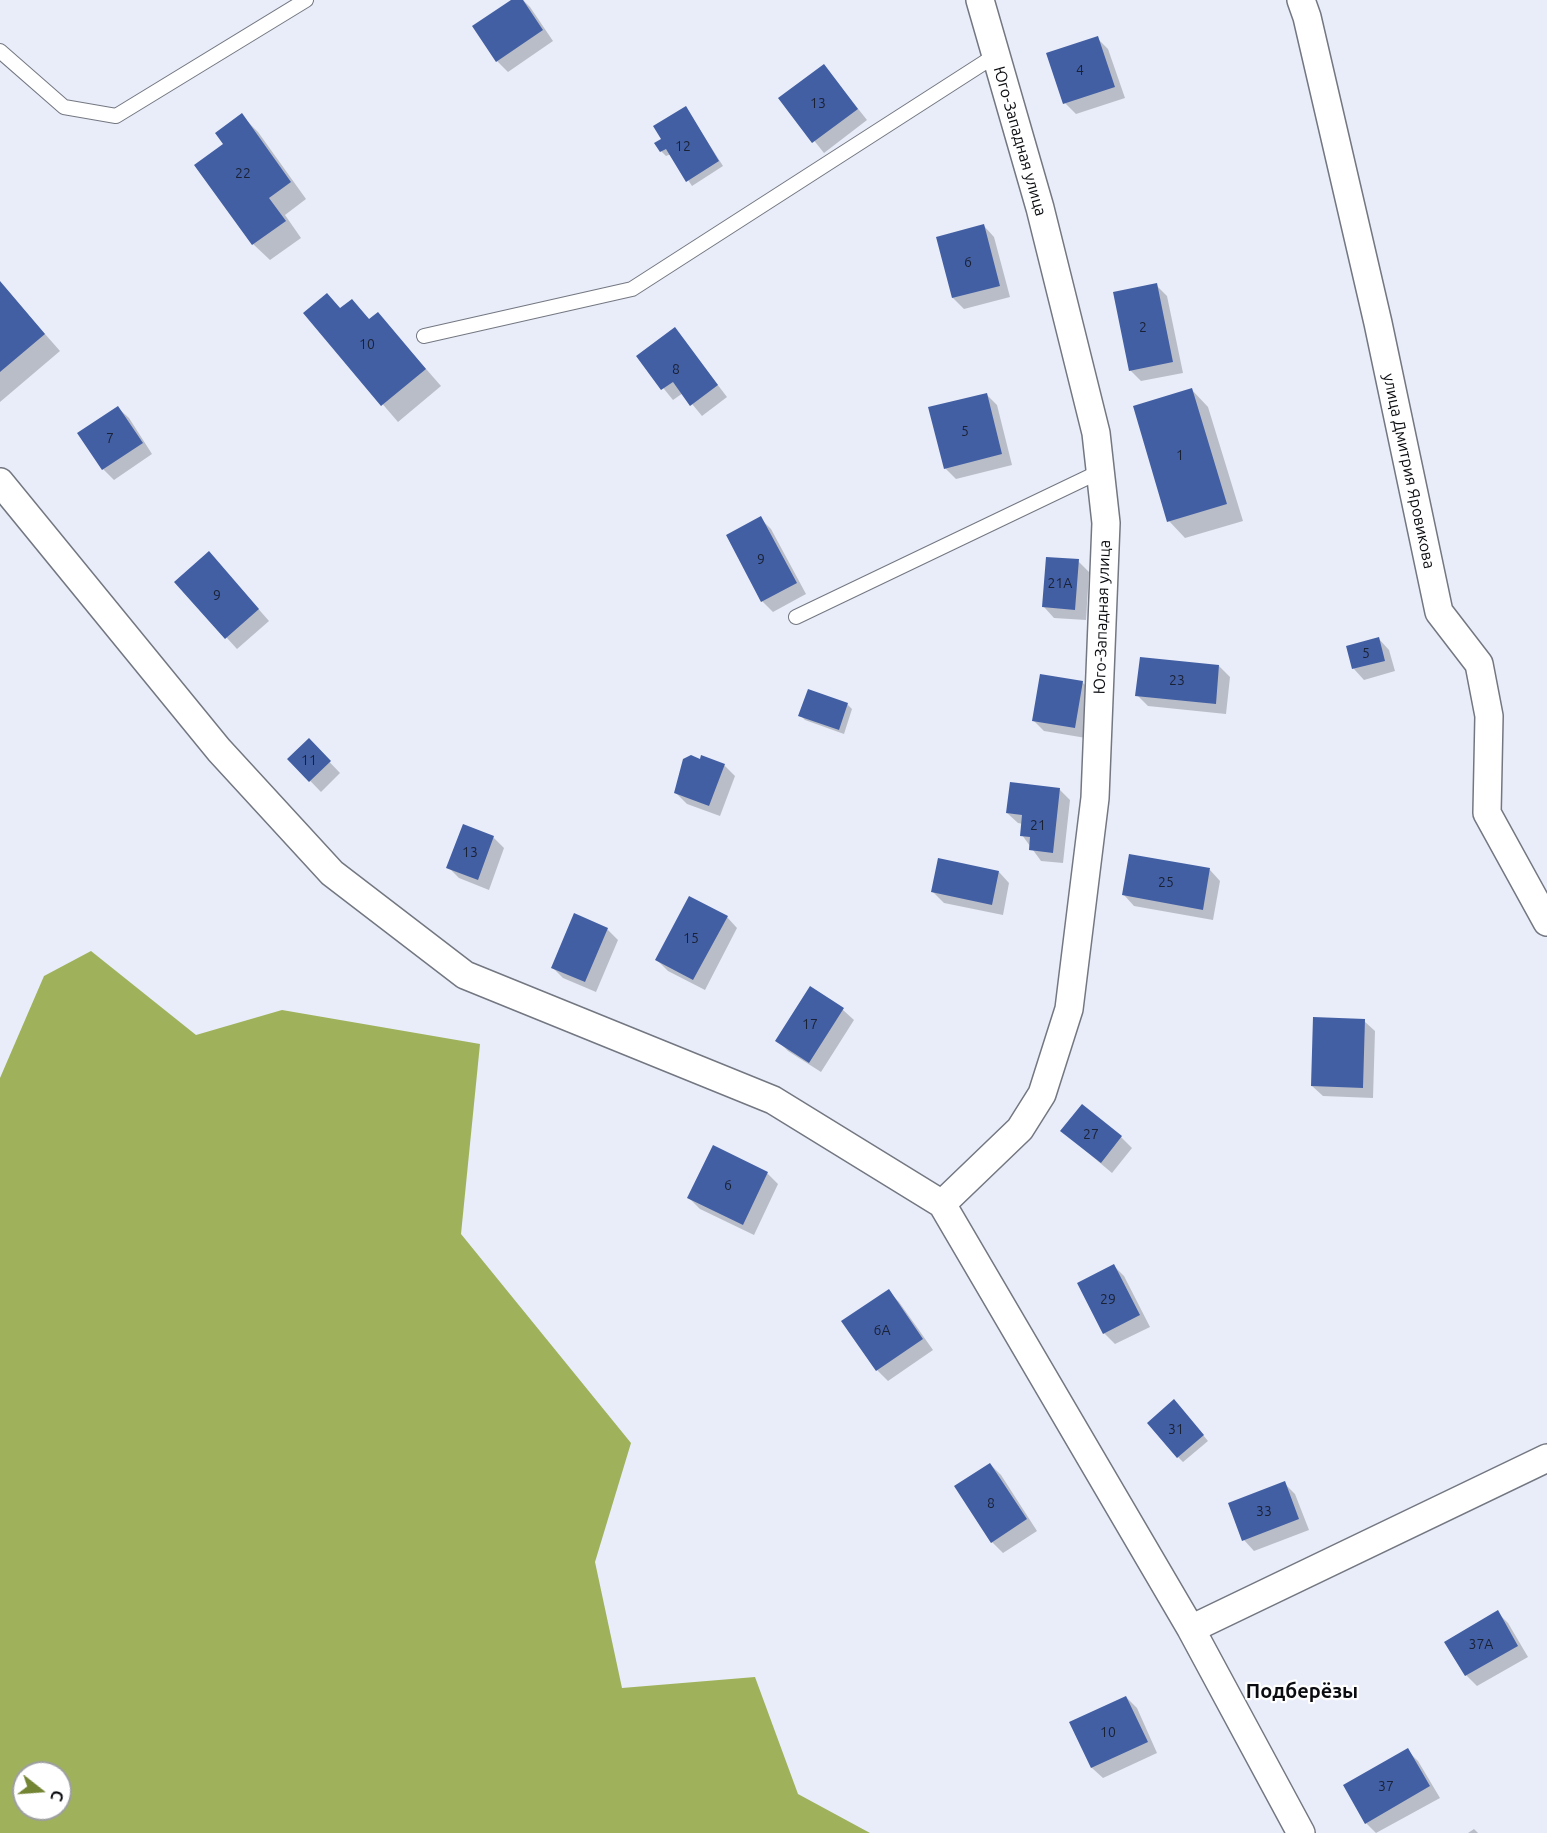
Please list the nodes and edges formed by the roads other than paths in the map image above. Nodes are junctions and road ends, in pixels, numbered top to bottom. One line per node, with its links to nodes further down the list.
1 (306, 0): 4 (lane)
2 (980, 0): 5 (street, Юго-Западная улица)
3 (1301, 0): 10 (street, улица Дмитрия Яровикова)
4 (0, 51)
5 (996, 55): 6 (lane); 7 (street, Юго-Западная улица)
6 (424, 336)
7 (1101, 471): 9 (lane); 11 (street, Юго-Западная улица)
8 (0, 482): 11 (street)
9 (796, 617)
10 (1547, 922)
11 (942, 1204): 13 (street)
12 (1547, 1458): 13 (street)
13 (1191, 1629): 14 (street)
14 (1301, 1833)

